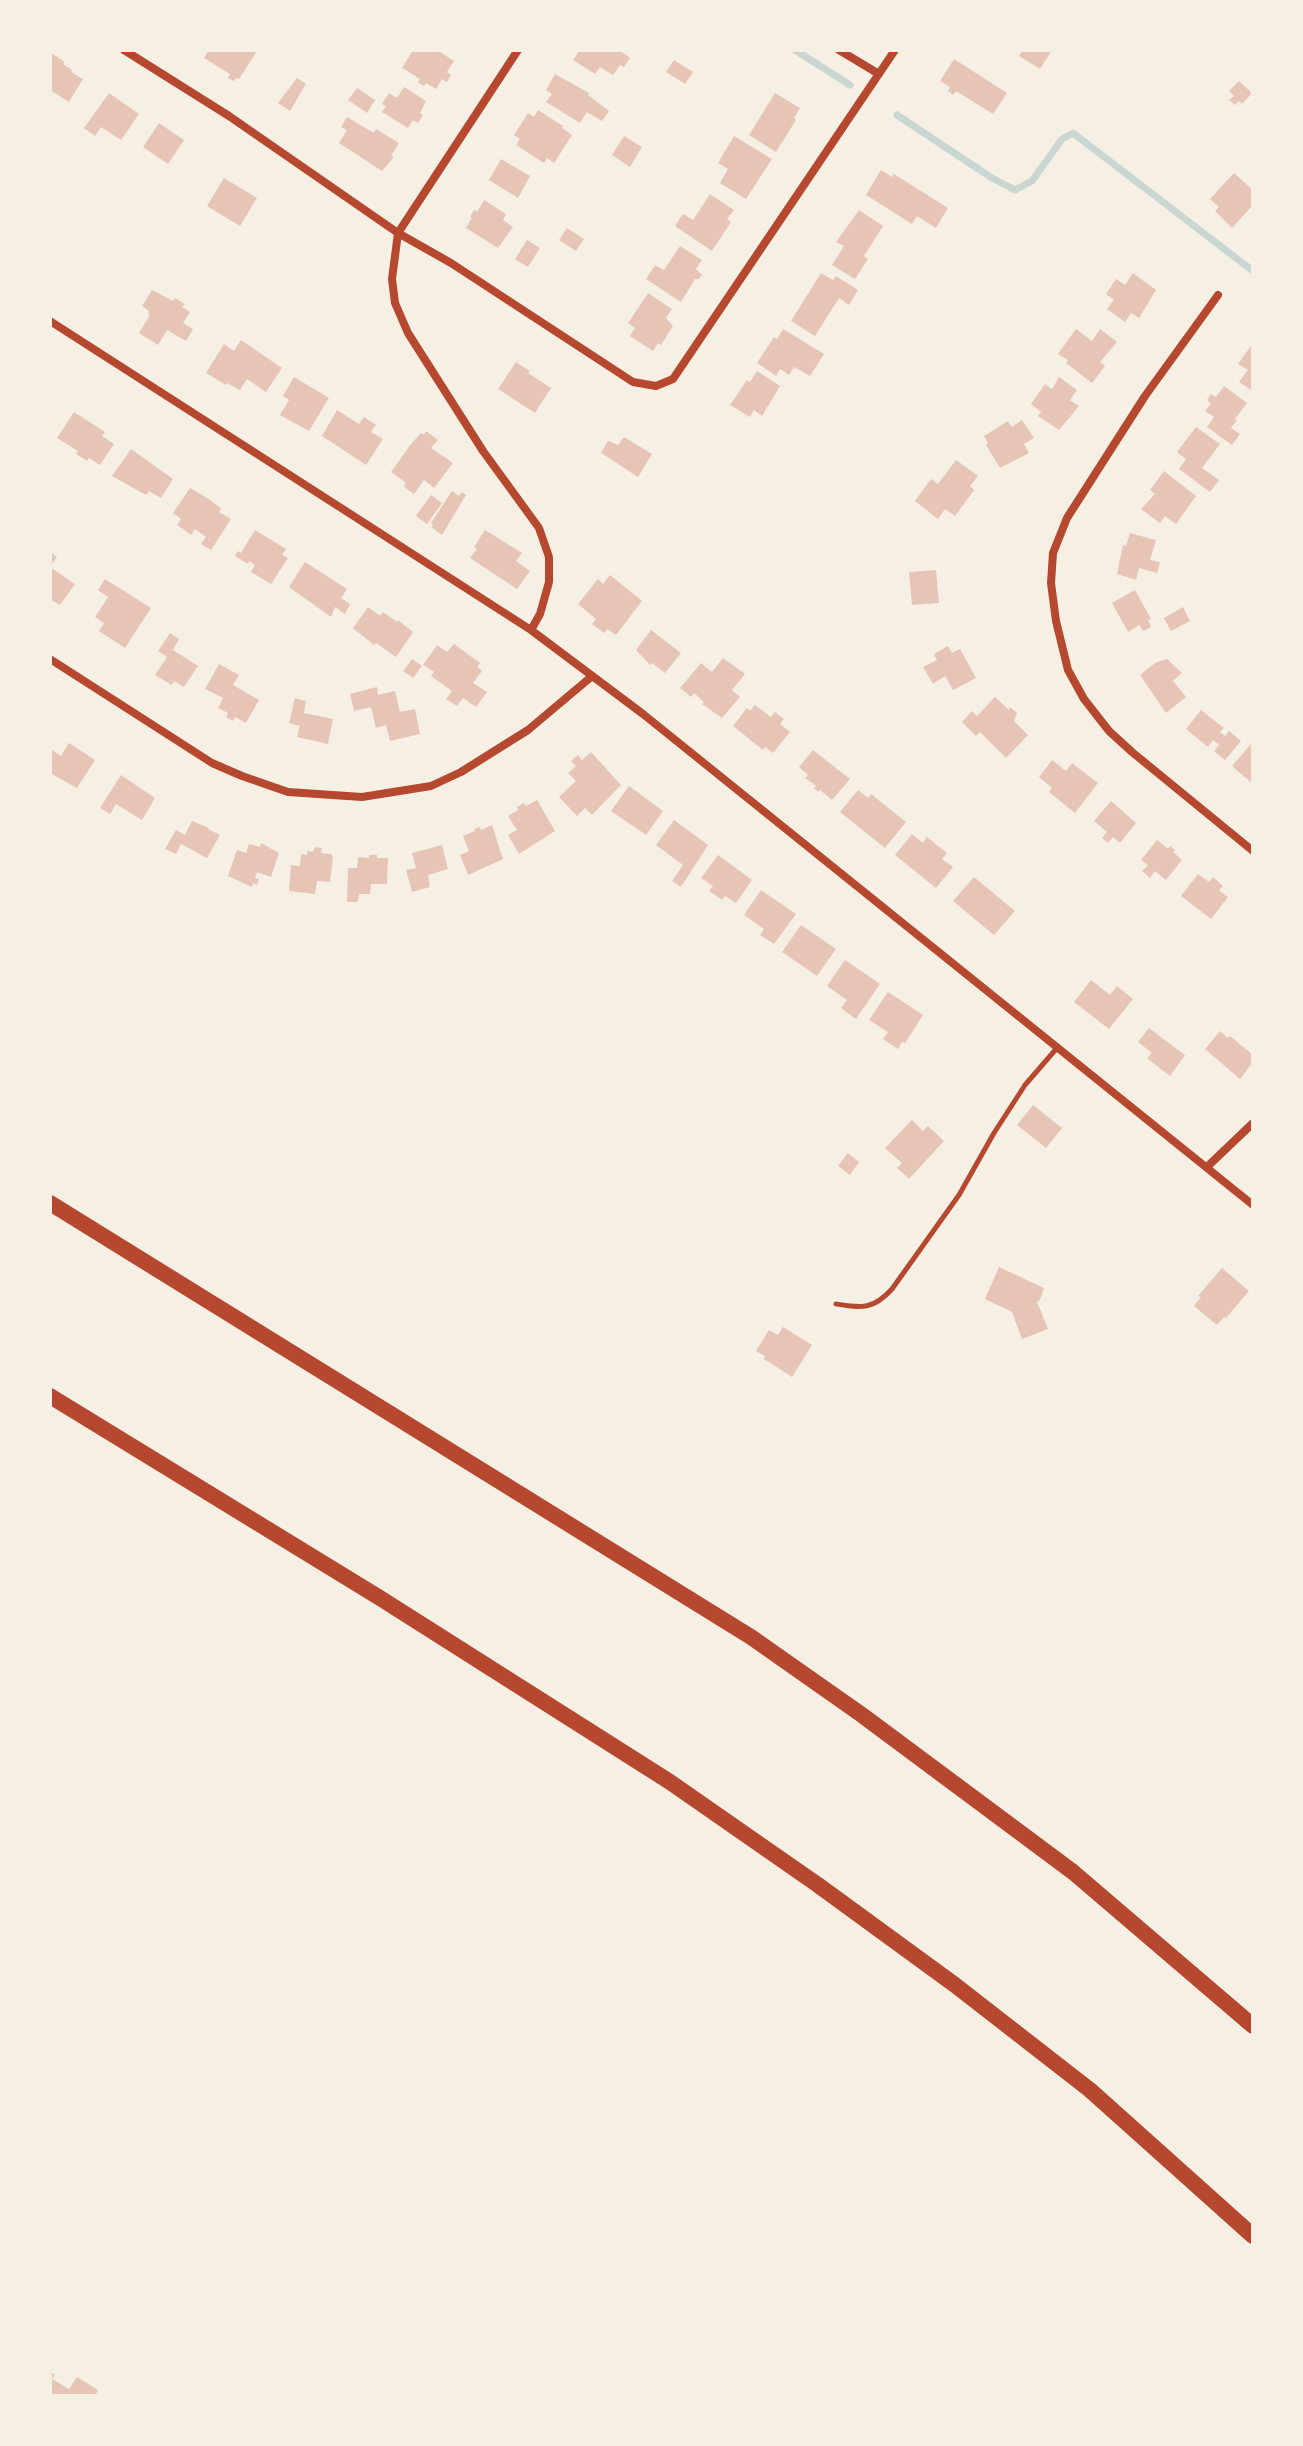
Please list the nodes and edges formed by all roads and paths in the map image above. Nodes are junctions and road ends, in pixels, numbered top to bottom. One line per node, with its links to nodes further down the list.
1 (124, 50): 5 (street)
2 (518, 50): 7 (street)
3 (839, 50): 6 (street)
4 (895, 50): 6 (street)
5 (140, 54): 7 (street)
6 (879, 74): 7 (street)
7 (398, 233): 10 (street)
8 (1218, 295): 13 (street)
9 (50, 321): 10 (street)
10 (531, 630): 12 (street)
11 (50, 659): 12 (street)
12 (591, 677): 14 (street)
13 (1253, 851)
14 (1058, 1047): 16 (street); 19 (lane)
15 (1253, 1123): 16 (street)
16 (1208, 1166): 18 (street)
17 (50, 1203): 21 (highway)
18 (1253, 1205)
19 (836, 1304)
20 (50, 1396): 22 (highway)
21 (1253, 2026)
22 (1253, 2236)

